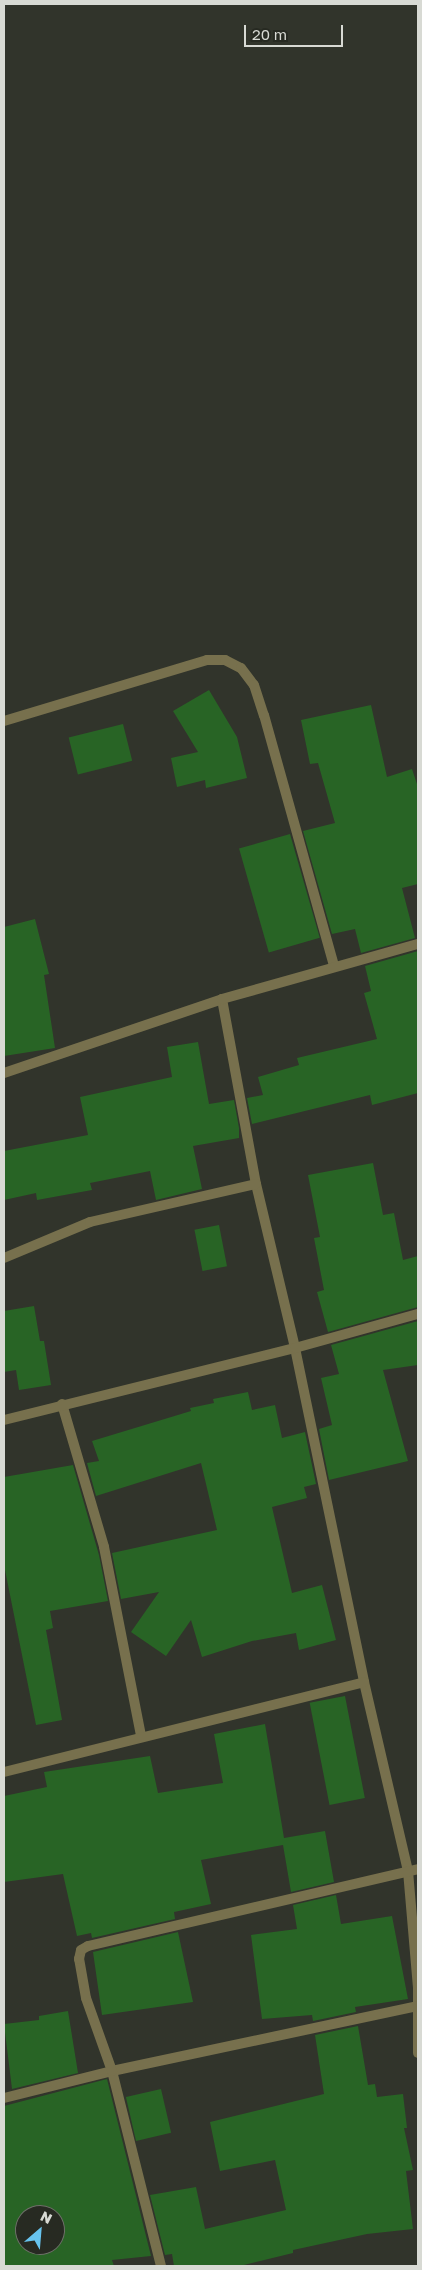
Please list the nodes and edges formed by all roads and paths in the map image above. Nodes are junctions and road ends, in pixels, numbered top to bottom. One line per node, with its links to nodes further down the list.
1 (4, 721): 3 (street)
2 (418, 944): 3 (street)
3 (334, 966): 4 (street)
4 (222, 999): 5 (street); 6 (street)
5 (4, 1073)
6 (256, 1184): 7 (street); 9 (street)
7 (4, 1258)
8 (418, 1314): 9 (street)
9 (295, 1348): 10 (street); 12 (street)
10 (62, 1404): 11 (street); 13 (street)
11 (4, 1420)
12 (364, 1682): 13 (street); 15 (street)
13 (141, 1735): 14 (street)
14 (4, 1772)
15 (413, 1870): 16 (street); 18 (street)
16 (417, 2006): 17 (street); 18 (street)
17 (418, 2053)
18 (112, 2071): 19 (street); 20 (street)
19 (4, 2098)
20 (160, 2266)

